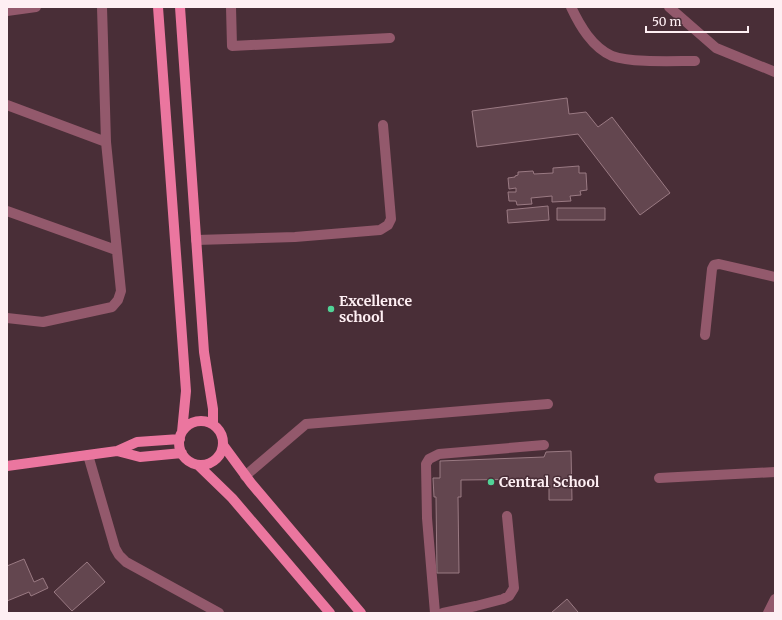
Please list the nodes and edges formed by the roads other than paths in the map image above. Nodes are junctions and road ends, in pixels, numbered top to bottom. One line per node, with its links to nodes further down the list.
1 (36, 7): 8 (street)
2 (102, 7): 14 (street)
3 (158, 7): 23 (main road)
4 (180, 7): 16 (main road)
5 (231, 7): 9 (street)
6 (571, 7): 10 (street)
7 (669, 7): 11 (street)
8 (7, 11)
9 (390, 38)
10 (696, 61)
11 (775, 72)
12 (7, 105): 14 (street)
13 (383, 125): 16 (street)
14 (106, 142): 17 (street)
15 (7, 211): 17 (street)
16 (196, 240): 22 (main road)
17 (116, 250): 19 (street)
18 (775, 277): 20 (street)
19 (7, 318)
20 (705, 335)
21 (548, 404): 32 (street)
22 (213, 424): 23 (main road); 24 (main road)
23 (181, 435): 26 (main road); 27 (main road)
24 (223, 445): 29 (main road); 32 (main road)
25 (544, 445): 39 (street)
26 (117, 451): 27 (main road); 28 (main road)
27 (182, 453): 29 (main road)
28 (88, 455): 30 (main road); 36 (street)
29 (198, 465): 37 (main road)
30 (7, 466)
31 (775, 472): 33 (street)
32 (245, 476): 38 (main road)
33 (659, 478)
34 (507, 516): 40 (street)
35 (775, 600): 41 (street)
36 (219, 613)
37 (330, 613)
38 (361, 613)
39 (435, 613)
40 (443, 613)
41 (768, 613)

